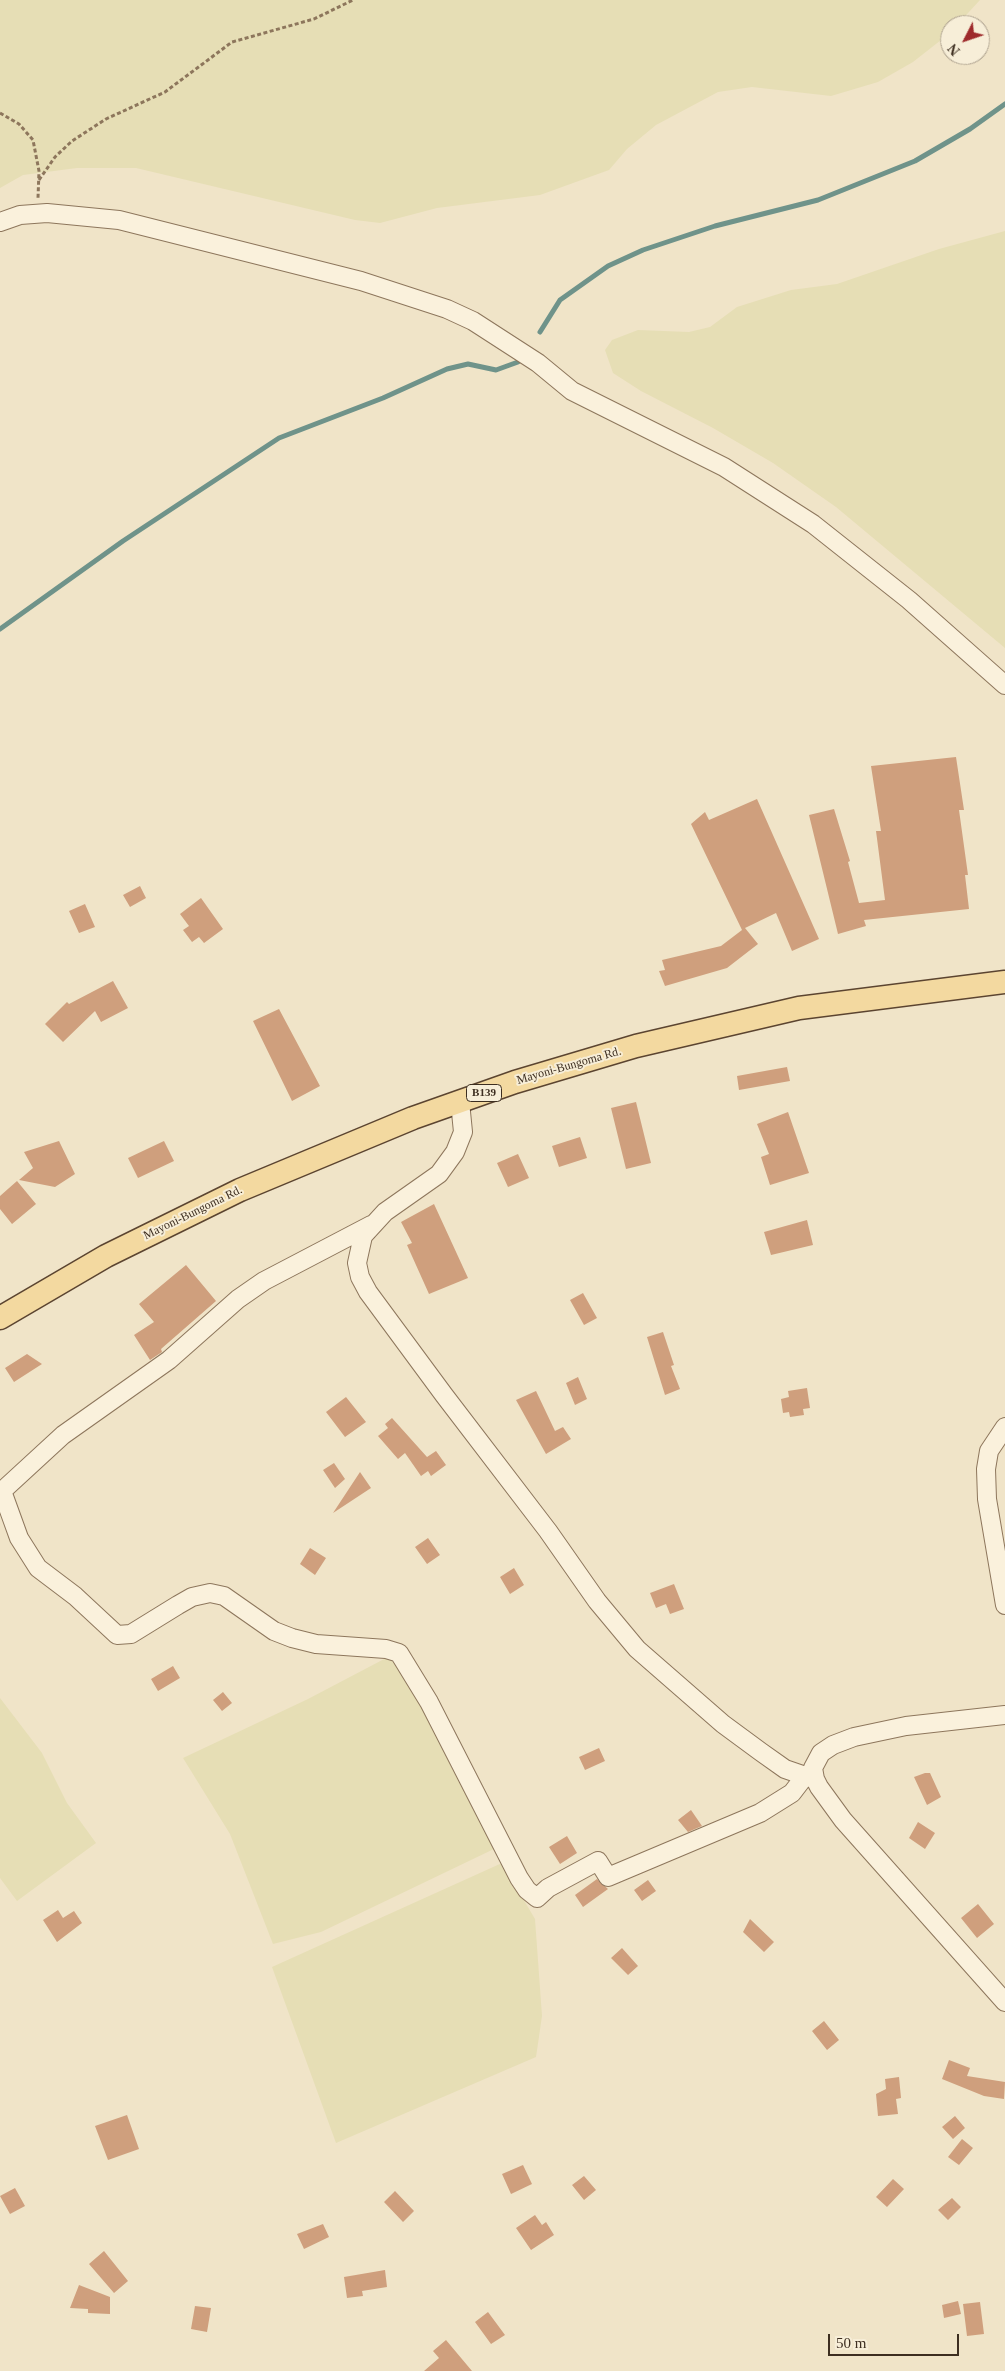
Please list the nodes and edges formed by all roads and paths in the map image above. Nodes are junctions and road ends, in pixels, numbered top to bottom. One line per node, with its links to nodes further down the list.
1 (353, 0): 3 (path)
2 (0, 113): 3 (path)
3 (39, 180): 4 (path)
4 (38, 214): 5 (street); 6 (street)
5 (0, 222)
6 (1005, 686)
7 (1005, 982): 8 (main road, Mayoni-Bungoma Rd. / B139)
8 (460, 1102): 9 (street); 10 (main road, Mayoni-Bungoma Rd. / B139)
9 (373, 1224): 12 (street); 15 (street)
10 (0, 1318)
11 (1005, 1426): 13 (street)
12 (1, 1492): 15 (street)
13 (1005, 1605)
14 (1005, 1714): 15 (street)
15 (810, 1778): 16 (street)
16 (1005, 2002)

